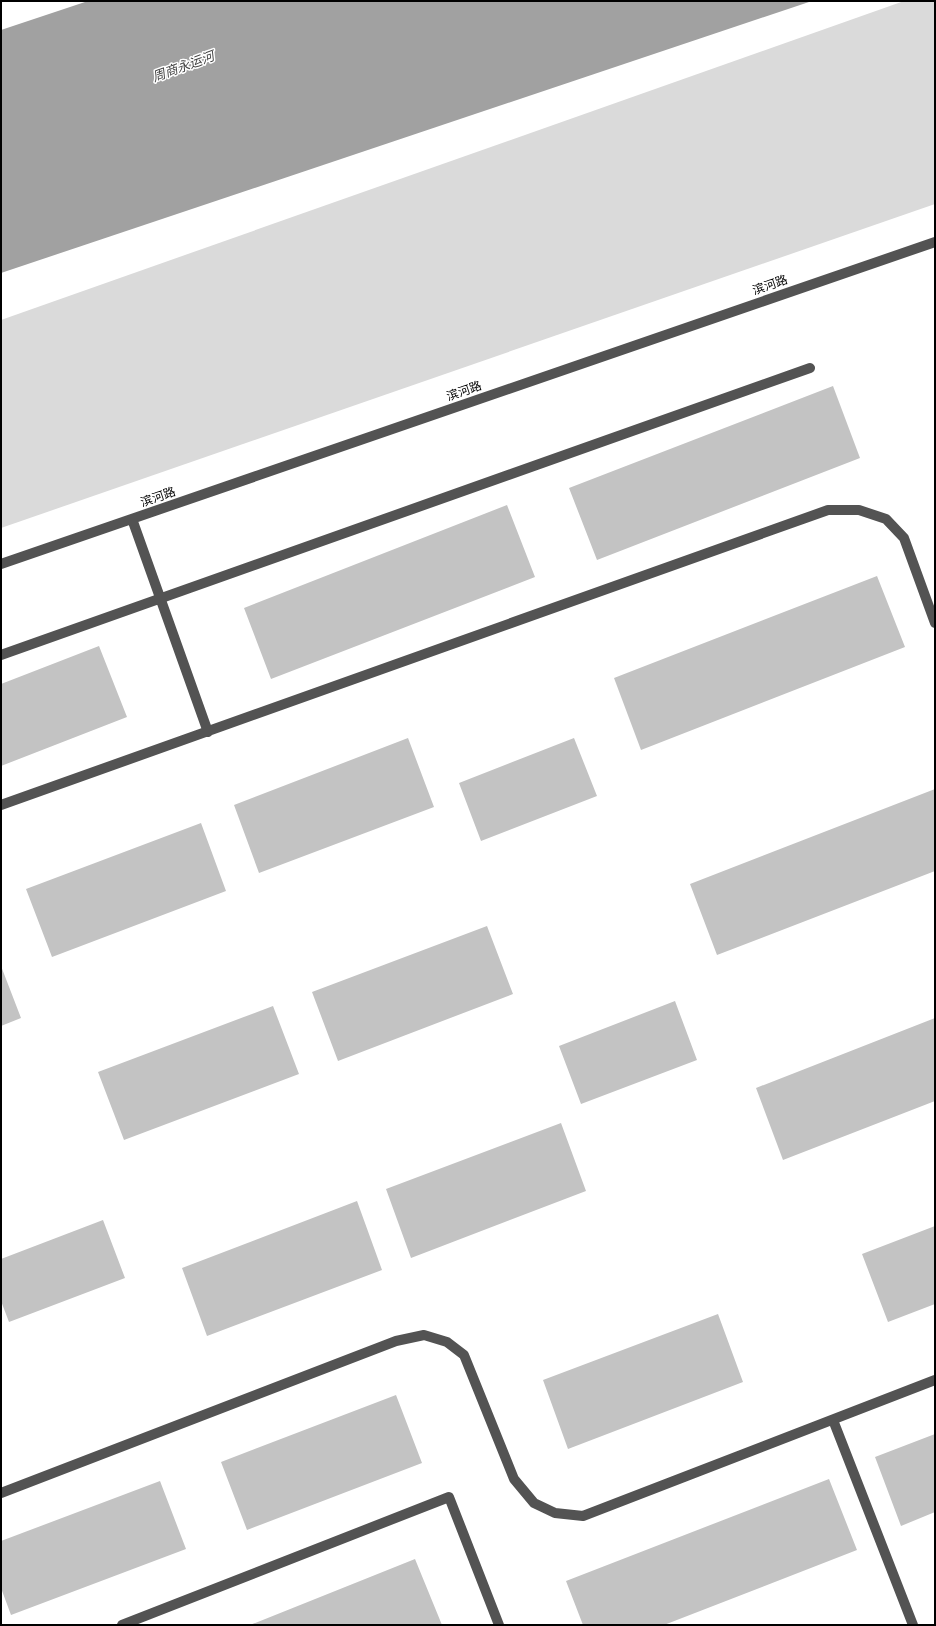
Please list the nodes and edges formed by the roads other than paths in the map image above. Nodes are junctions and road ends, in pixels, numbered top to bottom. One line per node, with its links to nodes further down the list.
1 (935, 242): 3 (street, 滨河路)
2 (810, 368): 5 (street)
3 (132, 520): 4 (street, 滨河路); 5 (street)
4 (1, 564)
5 (160, 598): 7 (street); 8 (street)
6 (935, 623): 8 (street)
7 (1, 655)
8 (208, 732): 9 (street)
9 (1, 806)
10 (935, 1380): 11 (street)
11 (833, 1420): 12 (street); 15 (street)
12 (1, 1493)
13 (122, 1625): 14 (street)
14 (499, 1625)
15 (913, 1625)

